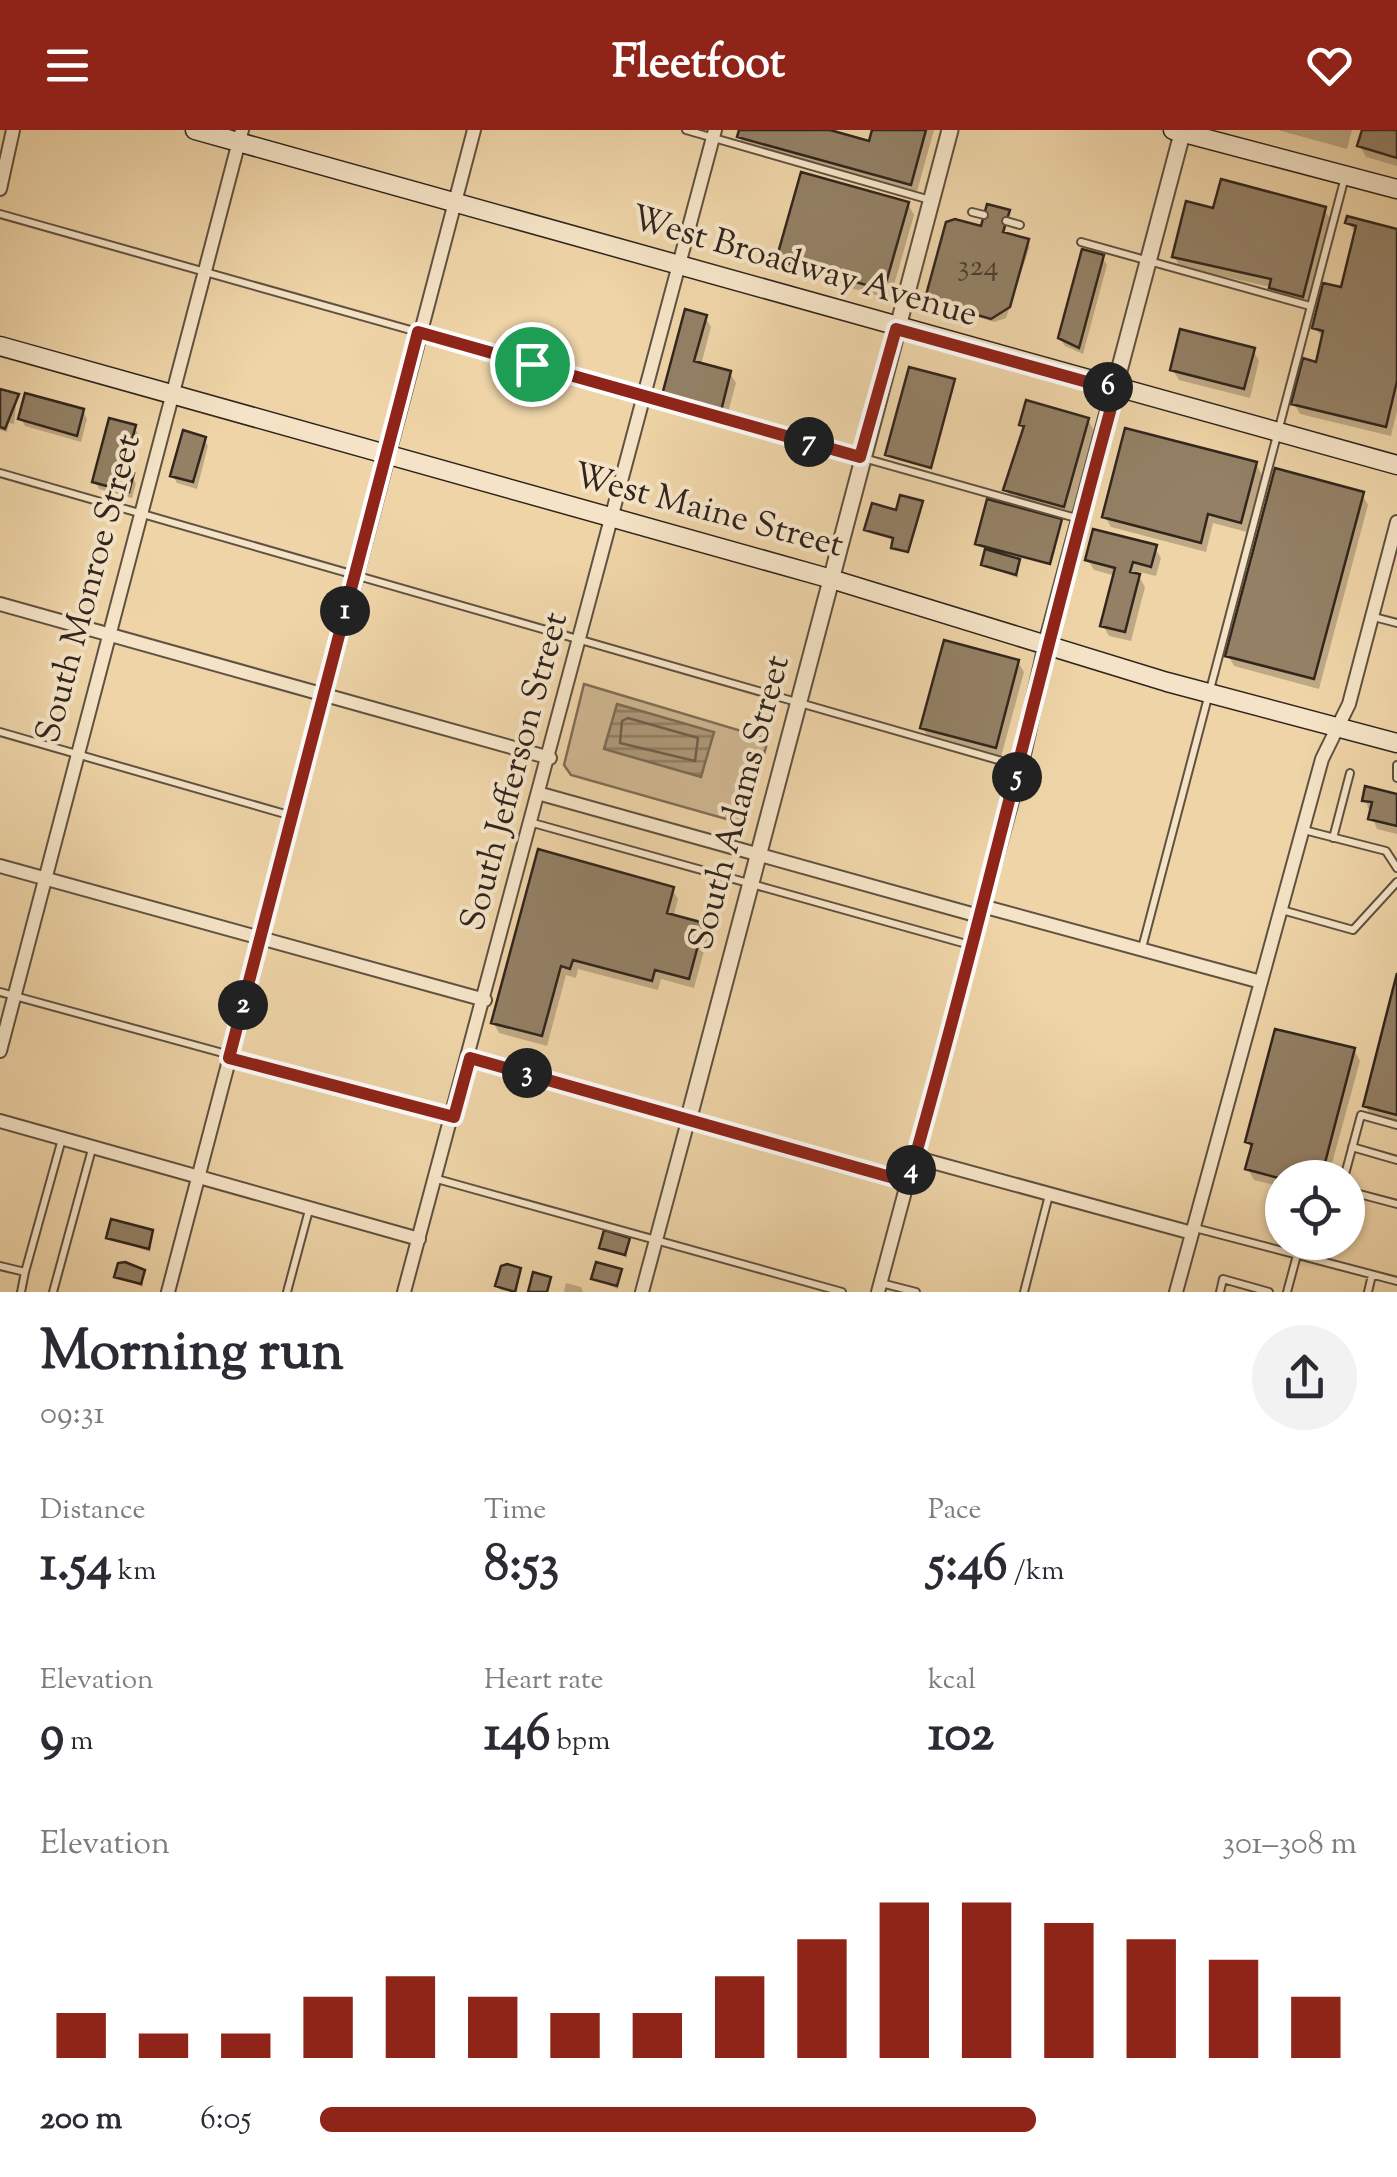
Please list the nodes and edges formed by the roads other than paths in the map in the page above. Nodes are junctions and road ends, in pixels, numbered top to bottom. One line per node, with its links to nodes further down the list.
1 (12, 130): 11 (street)
2 (195, 130): 8 (main road, West Broadway Avenue)
3 (474, 130): 13 (street)
4 (686, 130): 7 (lane)
5 (950, 130): 12 (street, South Adams Street)
6 (1180, 131): 9 (main road); 20 (street)
7 (714, 134): 12 (lane); 21 (street, South Jefferson Street)
8 (241, 136): 13 (main road, West Broadway Avenue); 22 (street, South Monroe Street)
9 (1345, 176): 10 (main road); 23 (lane)
10 (1397, 189)
11 (0, 190)
12 (931, 200): 24 (street, South Adams Street)
13 (452, 202): 21 (main road, West Broadway Avenue); 25 (street)
14 (972, 212): 16 (lane)
15 (0, 214): 22 (lane)
16 (984, 215)
17 (1006, 221): 18 (lane)
18 (1020, 225)
19 (1081, 242): 20 (lane)
20 (1148, 262): 23 (lane); 27 (street)
21 (678, 265): 24 (main road, West Broadway Avenue); 29 (street, South Jefferson Street)
22 (205, 271): 25 (lane); 28 (street, South Monroe Street)
23 (1310, 306): 30 (lane)
24 (896, 329): 27 (main road, West Broadway Avenue); 32 (street, South Adams Street)
25 (418, 332): 29 (lane); 31 (street)
26 (0, 346): 28 (main road, West Maine Street)
27 (1116, 390): 30 (main road, West Broadway Avenue); 37 (street)
28 (172, 395): 31 (main road, West Maine Street); 35 (street, South Monroe Street)
29 (647, 397): 32 (lane); 36 (street, South Jefferson Street)
30 (1277, 432): 33 (main road, West Broadway Avenue); 47 (lane)
31 (386, 456): 36 (main road, West Maine Street); 39 (street)
32 (860, 457): 37 (lane); 40 (street, South Adams Street)
33 (1397, 465)
34 (0, 473): 35 (lane)
35 (142, 512): 39 (lane); 44 (street, South Monroe Street)
36 (614, 520): 40 (main road, West Maine Street); 45 (street, South Jefferson Street)
37 (1080, 520): 46 (street)
38 (1397, 522): 42 (street)
39 (356, 572): 45 (lane); 48 (street)
40 (828, 578): 46 (main road, West Maine Street); 49 (street, South Adams Street)
41 (0, 604): 44 (street)
42 (1374, 617): 43 (lane); 50 (street)
43 (1397, 623)
44 (109, 635): 48 (street); 53 (street, South Monroe Street)
45 (582, 641): 49 (lane); 54 (street, South Jefferson Street)
46 (1046, 642): 47 (main road, West Maine Street); 56 (street)
47 (1207, 692): 50 (main road, West Maine Street); 74 (lane)
48 (323, 695): 54 (street); 60 (street)
49 (800, 704): 56 (lane); 64 (street, South Adams Street)
50 (1338, 726): 52 (main road, West Maine Street); 62 (street)
51 (0, 732): 53 (lane)
52 (1397, 743)
53 (78, 754): 60 (lane); 67 (street, South Monroe Street)
54 (550, 758): 59 (street, South Jefferson Street)
55 (1397, 765): 58 (lane)
56 (1020, 766): 71 (street)
57 (1350, 772): 63 (lane)
58 (1397, 778)
59 (541, 794): 61 (street, South Jefferson Street); 64 (street)
60 (292, 816): 72 (street)
61 (534, 822): 69 (lane); 78 (street, South Jefferson Street)
62 (1303, 829): 63 (lane); 70 (street)
63 (1333, 838): 66 (lane)
64 (759, 853): 69 (street, South Adams Street); 71 (street)
65 (0, 866): 67 (street)
66 (1397, 868)
67 (45, 879): 72 (street); 77 (street, South Monroe Street)
68 (1397, 882): 70 (lane)
69 (751, 885): 73 (lane); 84 (street, South Adams Street)
70 (1281, 910): 75 (street)
71 (981, 911): 73 (street); 74 (street)
72 (260, 938): 78 (street); 80 (street)
73 (971, 946): 89 (street)
74 (1140, 952): 75 (street)
75 (1261, 982): 99 (street)
76 (0, 992): 77 (lane)
77 (14, 996): 79 (street, South Monroe Street); 80 (lane)
78 (486, 1000): 81 (street, South Jefferson Street)
79 (0, 1051)
80 (229, 1058): 82 (lane); 92 (street)
81 (470, 1058): 82 (street, South Jefferson Street); 84 (street)
82 (454, 1117): 93 (street, South Jefferson Street)
83 (0, 1121): 86 (street)
84 (688, 1121): 94 (street); 101 (street, South Adams Street)
85 (1397, 1125): 88 (lane)
86 (62, 1139): 87 (street); 107 (lane)
87 (92, 1147): 92 (street); 112 (lane)
88 (1352, 1147): 90 (lane); 91 (lane)
89 (914, 1157): 94 (street); 95 (street)
90 (1349, 1160)
91 (1397, 1160)
92 (198, 1177): 98 (street); 113 (street)
93 (436, 1179): 100 (street, South Jefferson Street); 101 (lane)
94 (908, 1182): 110 (street)
95 (1050, 1194): 99 (street); 119 (lane)
96 (1365, 1195): 97 (lane)
97 (1397, 1204)
98 (310, 1209): 100 (street); 114 (lane)
99 (1193, 1230): 102 (lane); 120 (street)
100 (419, 1239): 115 (street, South Jefferson Street)
101 (656, 1240): 116 (street, South Adams Street); 117 (lane)
102 (1265, 1247)
103 (1297, 1260): 123 (lane)
104 (1317, 1260): 105 (lane)
105 (1321, 1261): 108 (lane)
106 (0, 1266): 107 (lane)
107 (25, 1272): 111 (lane)
108 (1372, 1274): 109 (lane); 124 (lane)
109 (1397, 1281)
110 (879, 1287): 118 (lane)
111 (20, 1292)
112 (52, 1292)
113 (168, 1292)
114 (288, 1292)
115 (404, 1292)
116 (642, 1292)
117 (842, 1292)
118 (916, 1292)
119 (1024, 1292)
120 (1176, 1292)
121 (1220, 1292): 122 (lane)
122 (1269, 1292)
123 (1288, 1292)
124 (1368, 1292)

